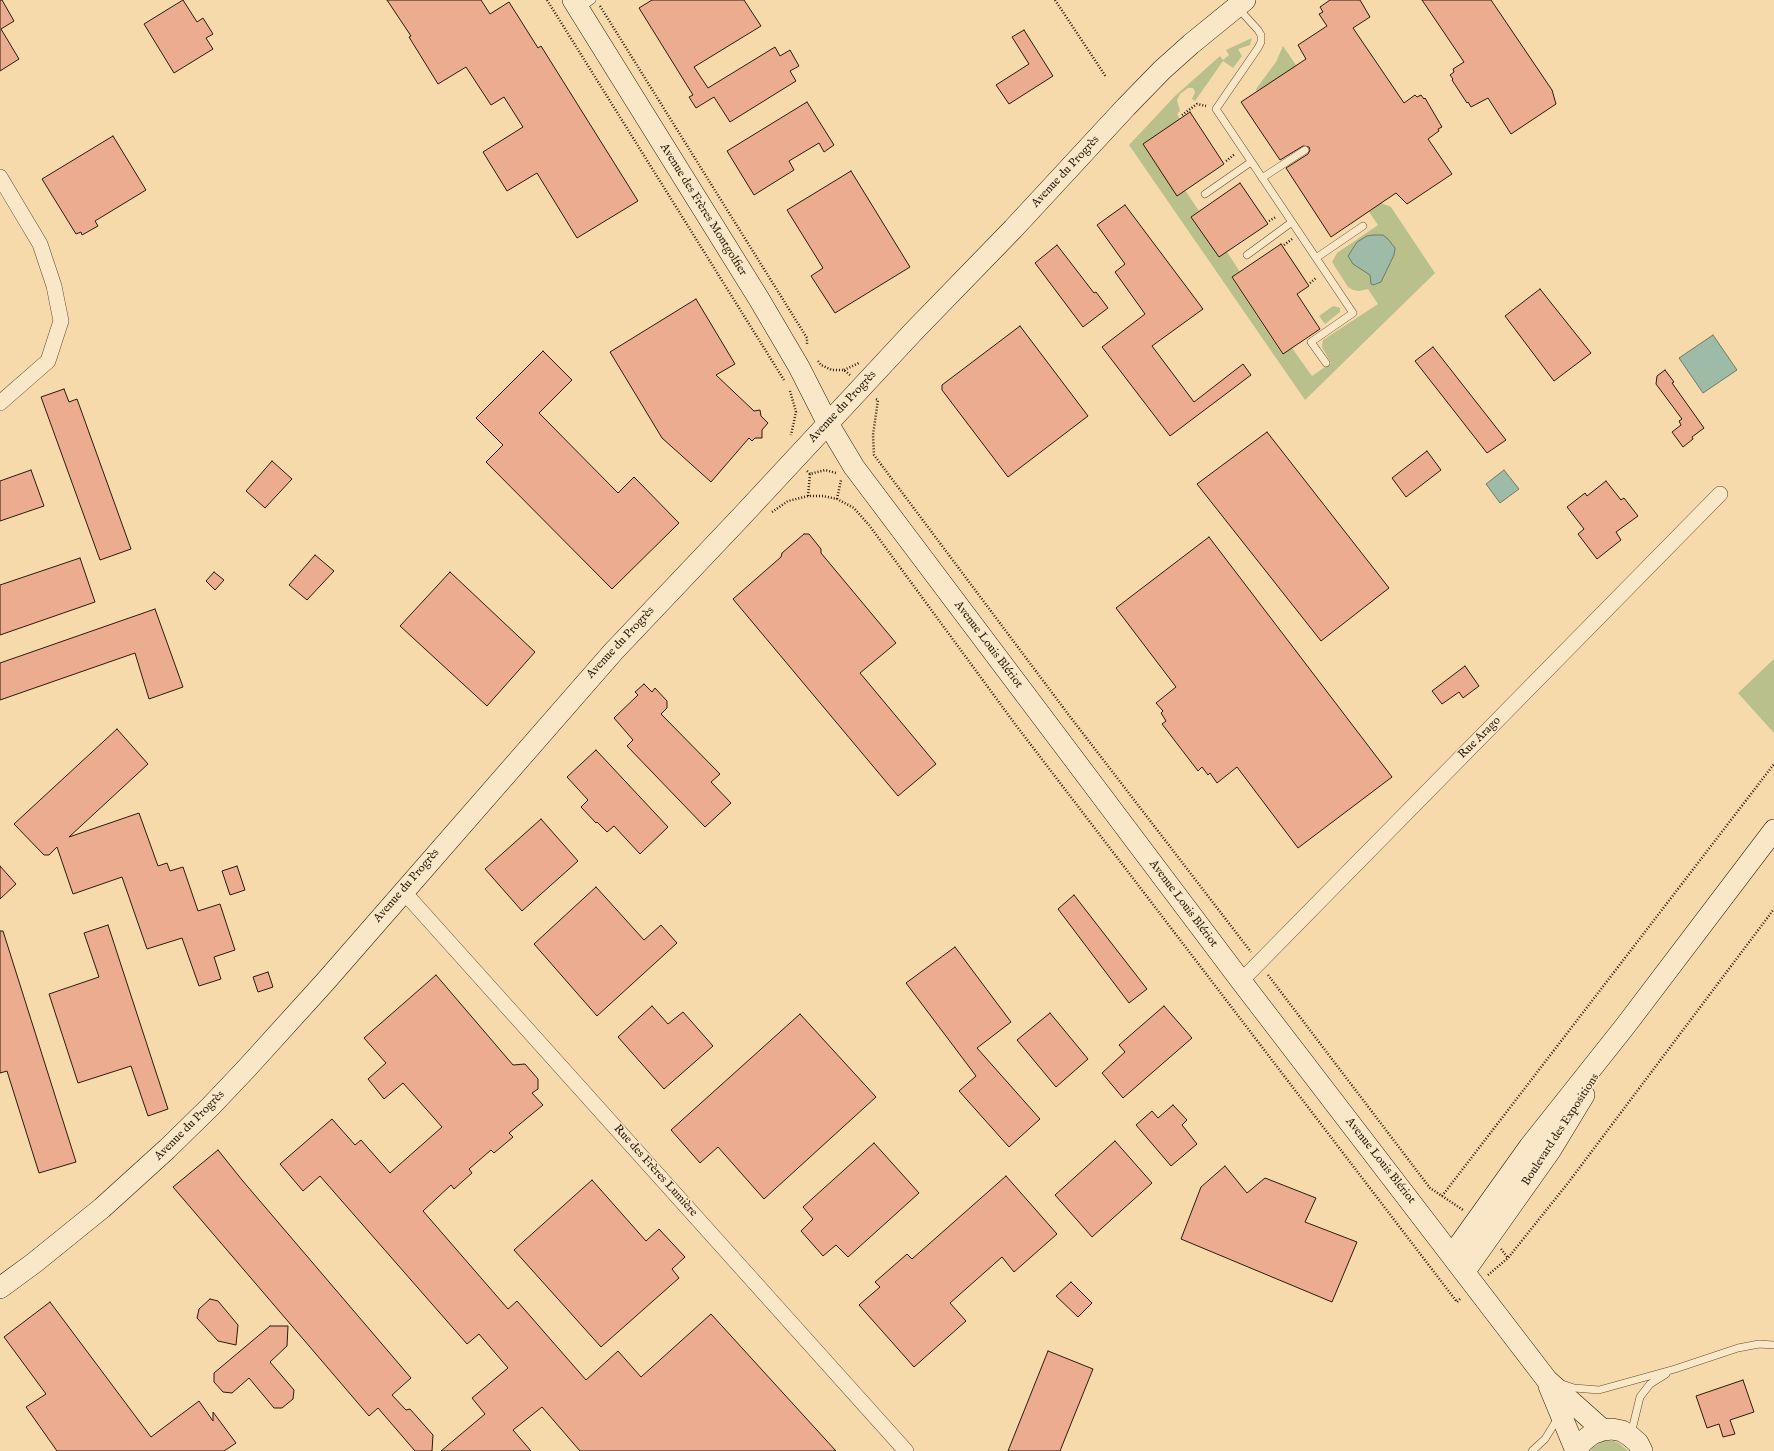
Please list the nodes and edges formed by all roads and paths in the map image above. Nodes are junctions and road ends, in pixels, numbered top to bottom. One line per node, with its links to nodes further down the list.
1 (547, 0): 22 (path)
2 (1055, 0): 5 (path)
3 (585, 2): 19 (path); 26 (street, Avenue des Frères Montgolfier)
4 (1241, 3): 6 (lane); 23 (street, Avenue du Progrès)
5 (1106, 77)
6 (1216, 108): 7 (path); 9 (lane)
7 (1182, 115)
8 (1305, 150): 11 (lane)
9 (1251, 162): 11 (lane); 12 (lane)
10 (0, 177): 25 (street)
11 (1262, 178): 13 (lane)
12 (1205, 194)
13 (1292, 222): 15 (lane); 16 (lane)
14 (1363, 226): 16 (lane)
15 (1247, 255)
16 (1316, 258): 17 (lane)
17 (1326, 272): 18 (path); 21 (lane)
18 (1310, 283)
19 (808, 348)
20 (817, 360): 23 (path)
21 (1326, 363)
22 (786, 384)
23 (862, 387): 26 (street, Avenue du Progrès); 36 (path)
24 (789, 389): 27 (path)
25 (0, 403)
26 (827, 422): 34 (street, Avenue du Progrès); 37 (street, Avenue Louis Blériot)
27 (790, 439)
28 (810, 474): 30 (path)
29 (1720, 494): 36 (street, Rue Arago)
30 (808, 496): 31 (path); 40 (path)
31 (769, 514)
32 (1774, 764): 36 (path)
33 (1774, 830): 38 (street, Boulevard des Expositions)
34 (403, 891): 41 (street, Avenue du Progrès); 48 (street, Rue des Frères Lumière)
35 (1774, 909): 40 (path)
36 (1259, 962): 37 (street, Rue Arago)
37 (1241, 981): 39 (street, Avenue Louis Blériot)
38 (1626, 1025): 39 (street, Boulevard des Expositions); 40 (street, Boulevard des Expositions)
39 (1452, 1255): 40 (street, Avenue Louis Blériot)
40 (1470, 1278): 44 (street, Avenue Louis Blériot)
41 (0, 1288)
42 (1774, 1345): 43 (lane)
43 (1675, 1369): 44 (lane); 47 (lane)
44 (1547, 1380): 45 (street, Avenue Louis Blériot); 46 (street, Avenue Louis Blériot)
45 (1561, 1412): 49 (lane); 50 (street, Avenue Louis Blériot)
46 (1603, 1430): 47 (street); 50 (street)
47 (1636, 1444)
48 (906, 1451)
49 (1532, 1451)
50 (1577, 1451)

